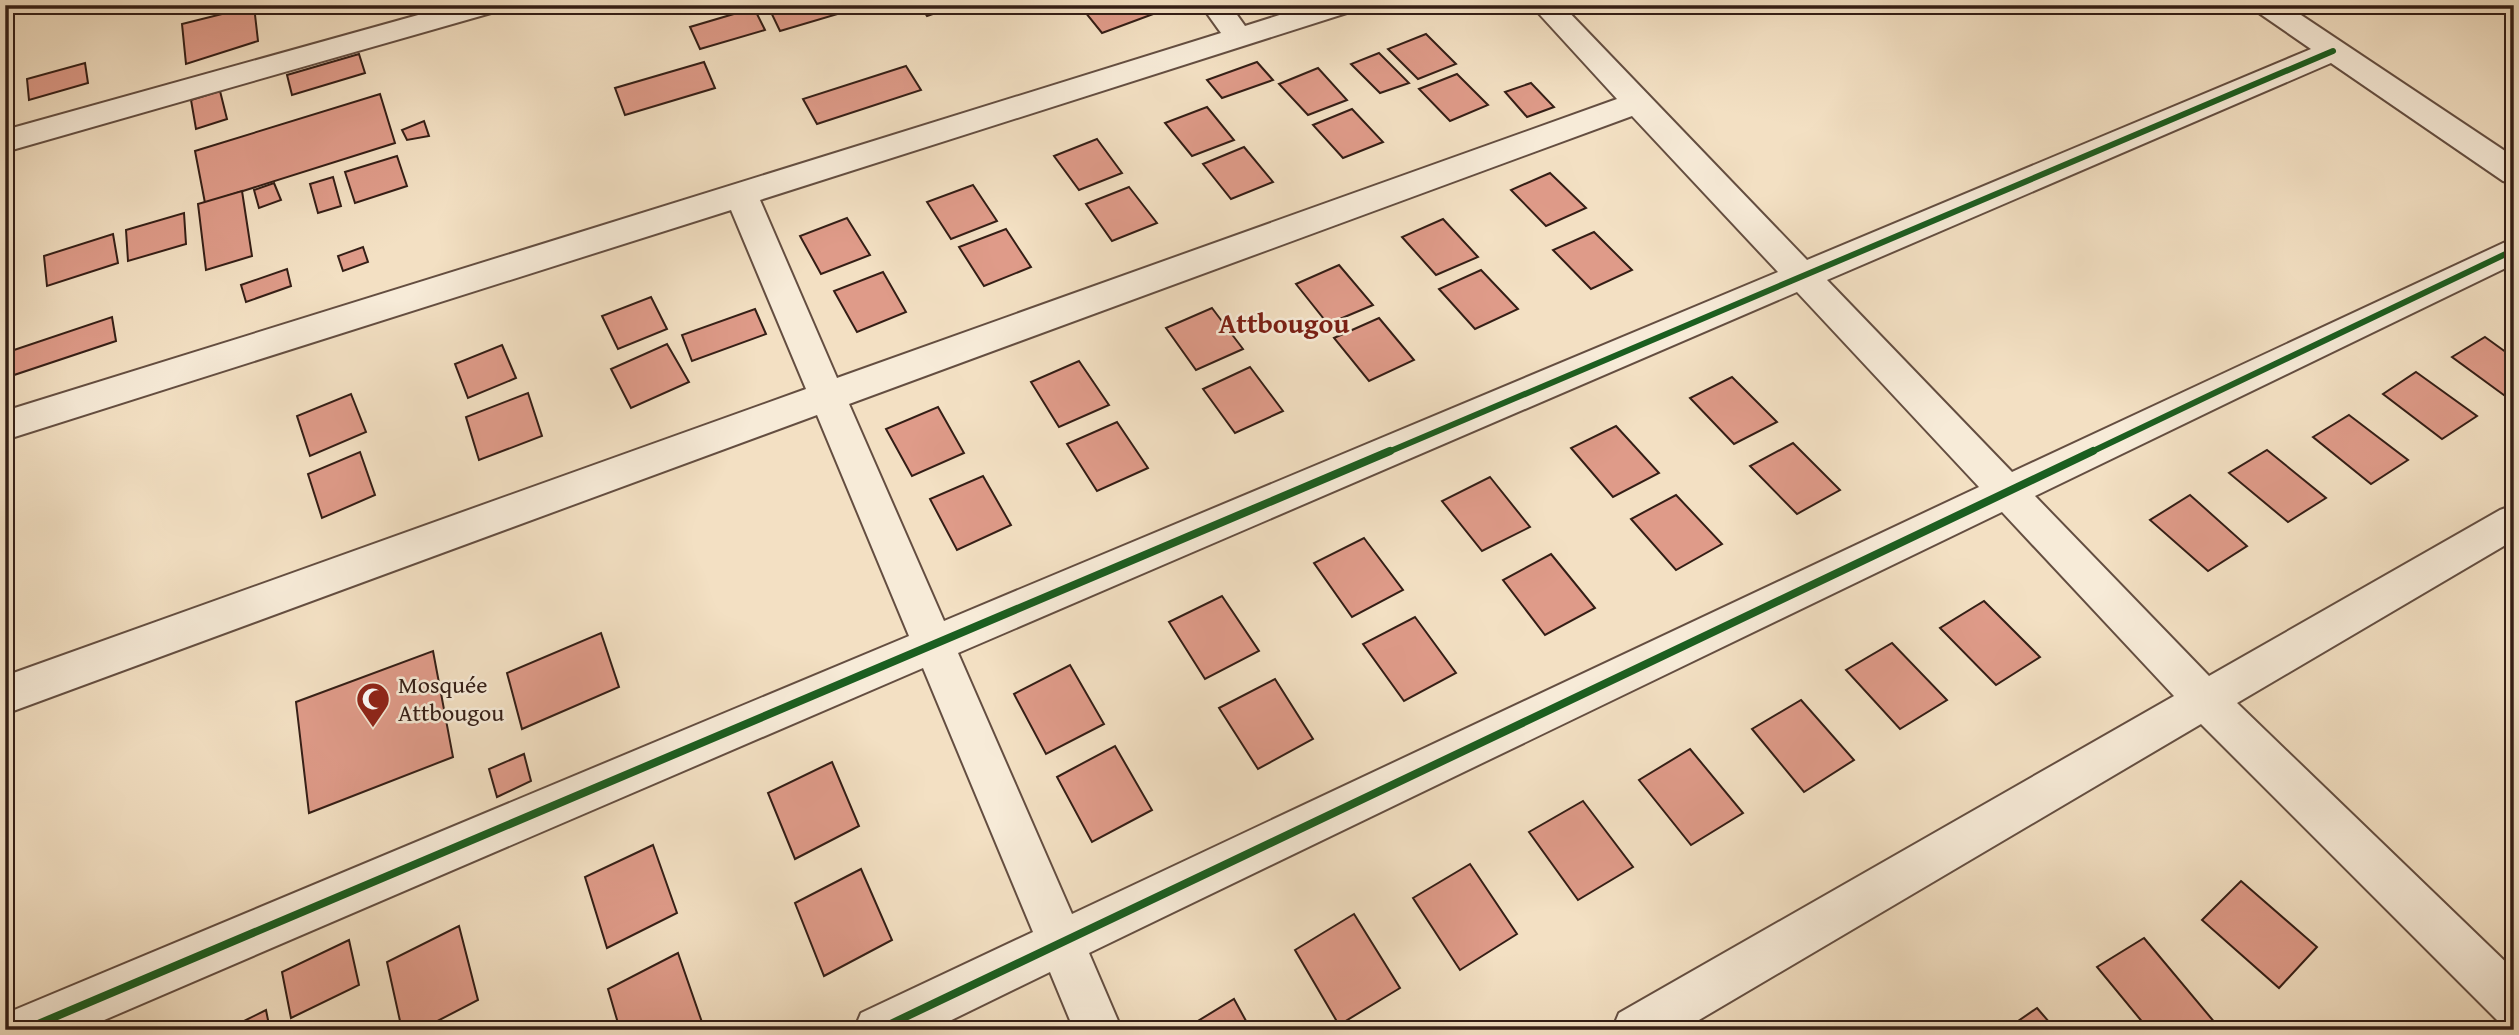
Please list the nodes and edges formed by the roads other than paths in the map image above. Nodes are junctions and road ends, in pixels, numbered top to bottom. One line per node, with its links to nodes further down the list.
1 (488, 5): 9 (street)
2 (1215, 5): 6 (street)
3 (1343, 5): 6 (street)
4 (1545, 5): 8 (street)
5 (2266, 5): 7 (street)
6 (1240, 38): 11 (street)
7 (2333, 51): 10 (street); 13 (street)
8 (1640, 102): 13 (street); 14 (street)
9 (5, 141)
10 (2514, 173)
11 (741, 195): 14 (street); 15 (street)
12 (2514, 250): 16 (street)
13 (1803, 275): 16 (street); 18 (street)
14 (827, 397): 18 (street); 19 (street)
15 (5, 426)
16 (2008, 491): 20 (street); 21 (street)
17 (2514, 521): 20 (street)
18 (933, 644): 21 (street); 23 (street)
19 (5, 695)
20 (2205, 699): 22 (street); 26 (street)
21 (1061, 943): 24 (street); 25 (street)
22 (2514, 1003)
23 (24, 1030)
24 (878, 1030)
25 (1098, 1030)
26 (1636, 1030)

